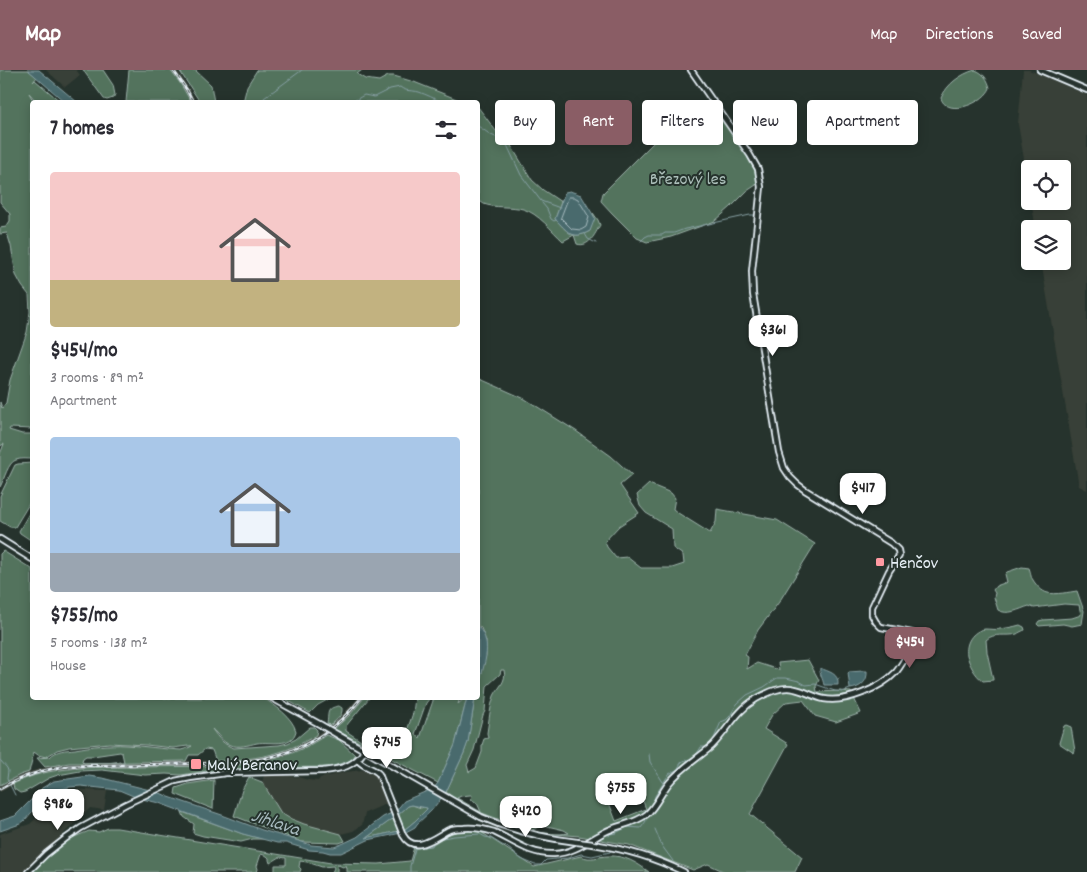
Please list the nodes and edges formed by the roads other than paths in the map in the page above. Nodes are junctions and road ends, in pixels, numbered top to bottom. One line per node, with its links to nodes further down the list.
1 (691, 70): 8 (street)
2 (1040, 70): 3 (street)
3 (1087, 90)
4 (0, 539): 5 (street)
5 (30, 558)
6 (276, 700): 7 (street, bridge)
7 (365, 750): 8 (street); 10 (street, bridge)
8 (358, 760): 9 (street)
9 (28, 872)
10 (684, 872)

